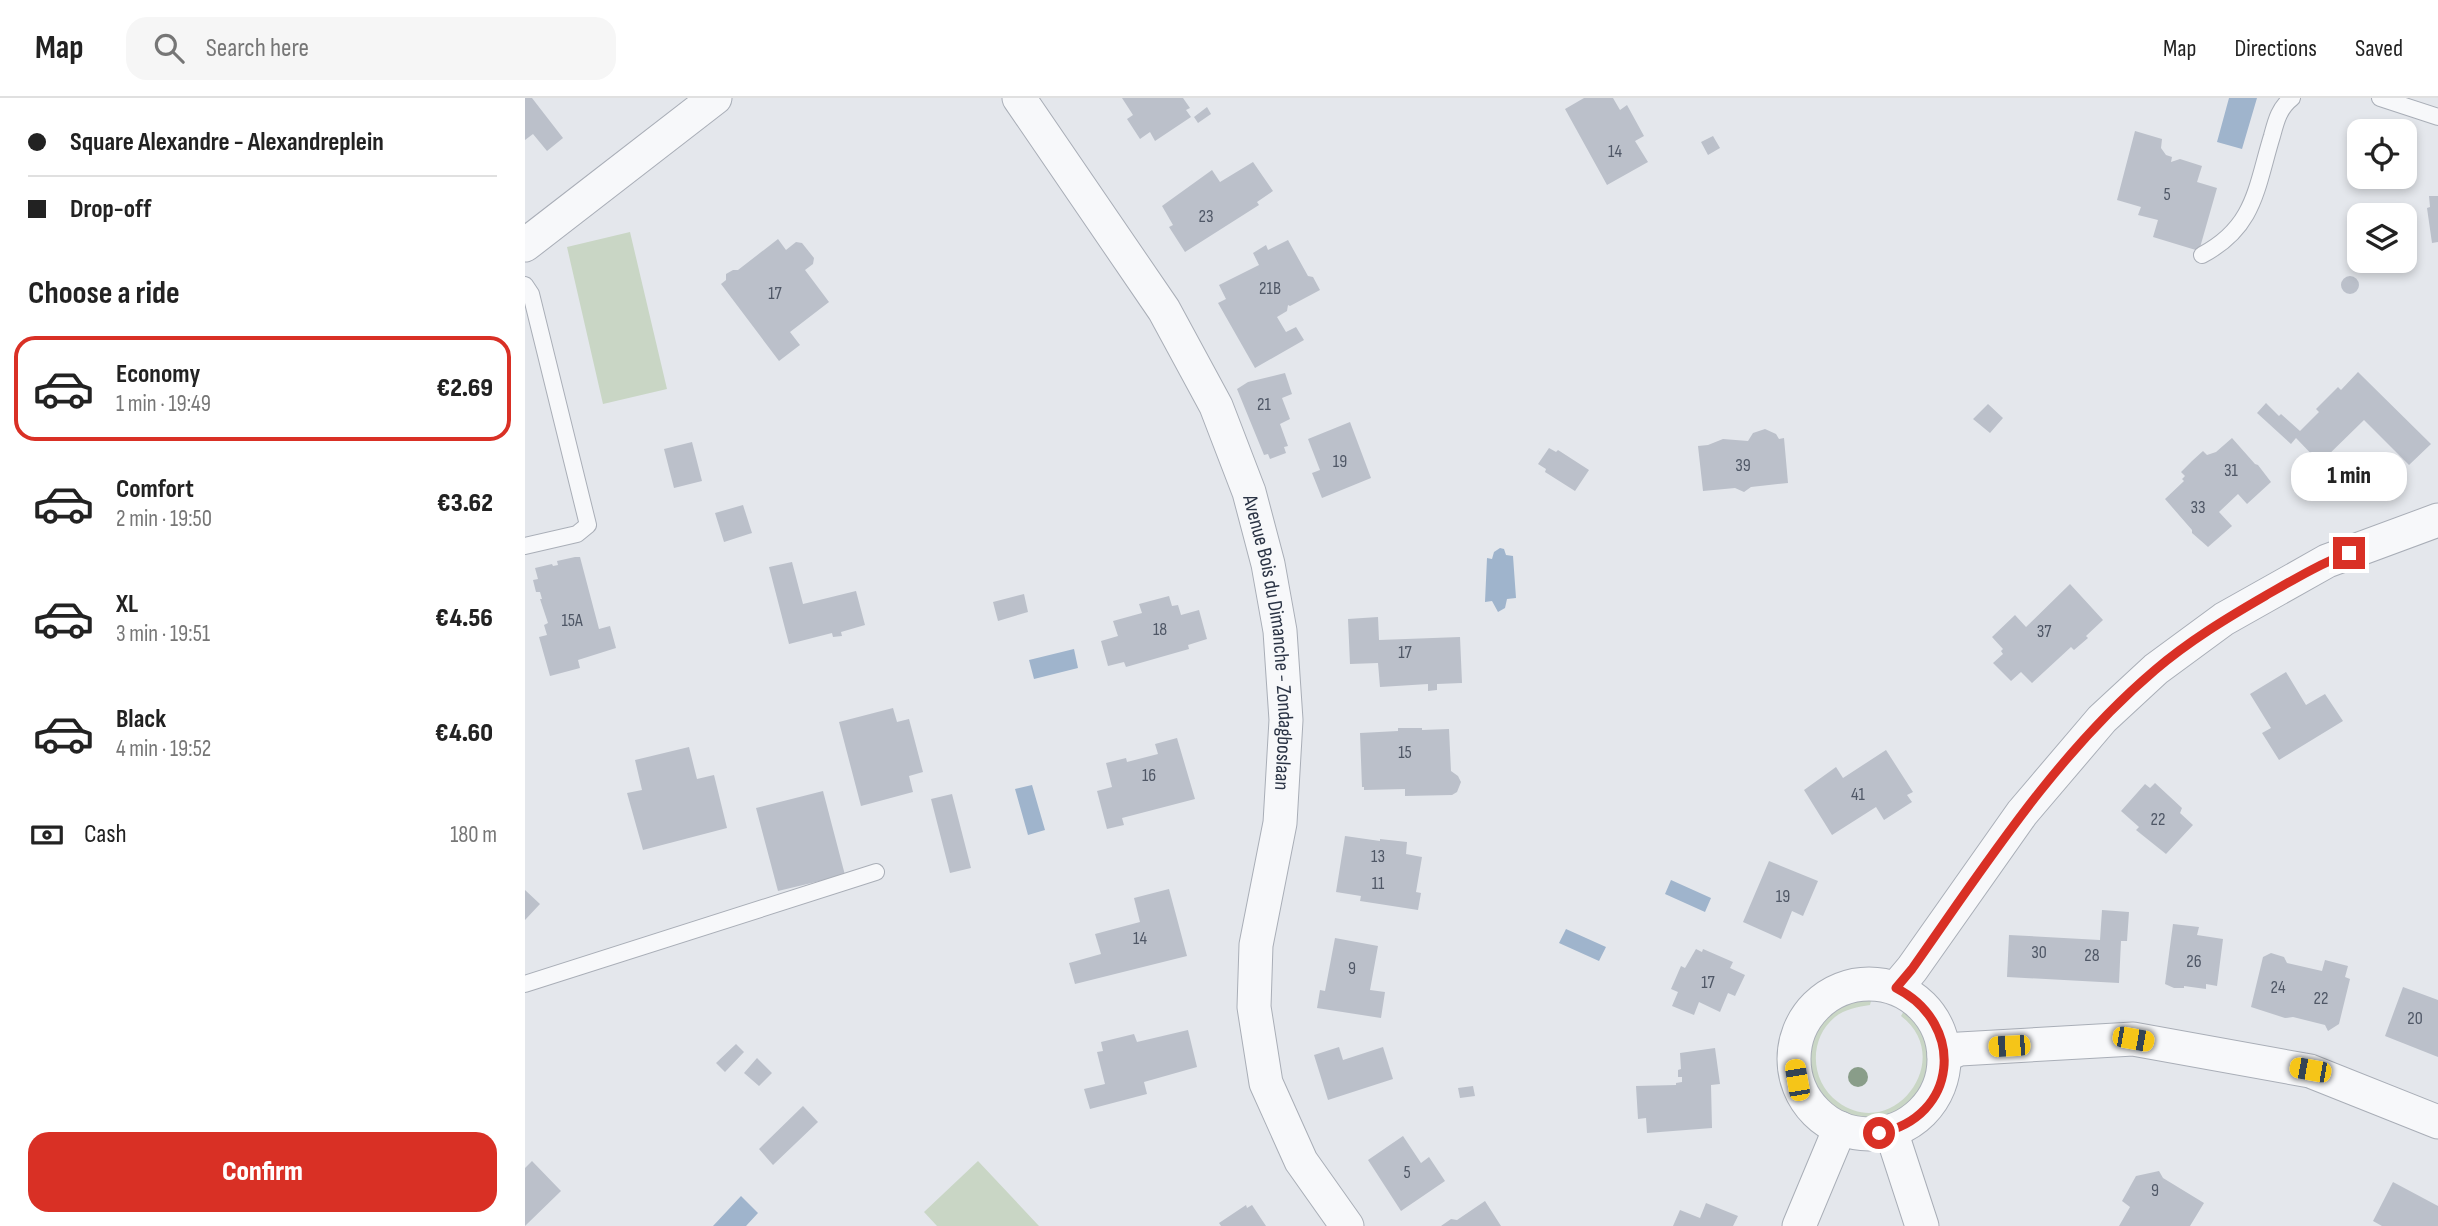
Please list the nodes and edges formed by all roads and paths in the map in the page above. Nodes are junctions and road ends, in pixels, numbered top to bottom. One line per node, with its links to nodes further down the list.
1 (715, 98): 6 (street)
2 (1019, 98): 18 (street, Avenue Bois du Dimanche - Zondagboslaan)
3 (2291, 98): 7 (lane)
4 (2380, 98): 5 (lane)
5 (2438, 117)
6 (525, 245)
7 (2202, 255)
8 (525, 285): 10 (lane)
9 (2438, 520): 13 (street)
10 (525, 546)
11 (876, 872): 12 (lane)
12 (525, 985)
13 (1896, 988): 14 (street); 16 (street)
14 (1944, 1055): 15 (street); 17 (street)
15 (2438, 1122)
16 (1840, 1128): 17 (street); 19 (street)
17 (1891, 1131): 20 (street)
18 (1347, 1226)
19 (1799, 1226)
20 (1922, 1226)

